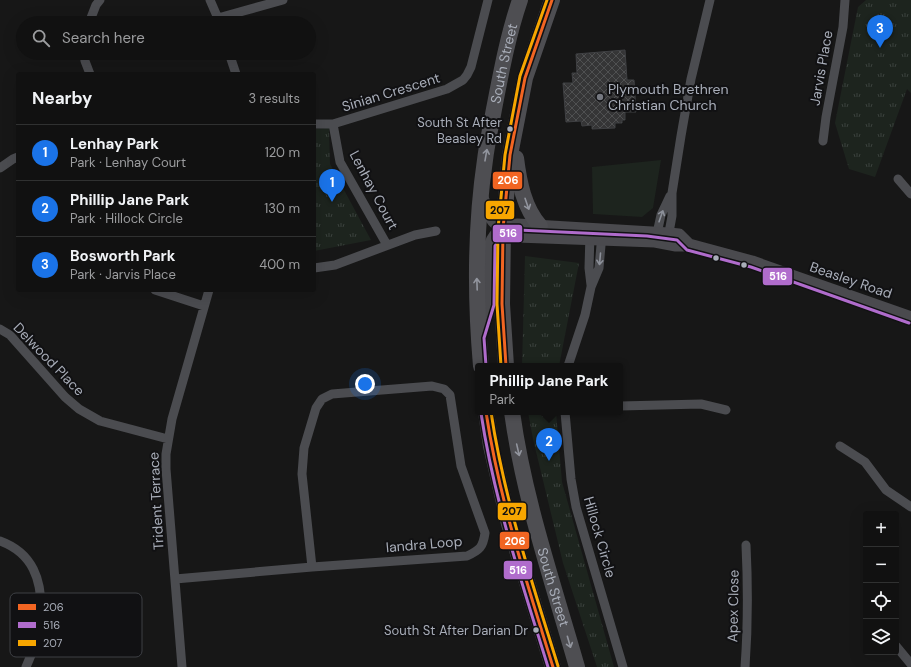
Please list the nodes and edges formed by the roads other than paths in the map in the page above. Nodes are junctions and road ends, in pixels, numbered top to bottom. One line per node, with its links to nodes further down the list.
1 (100, 0): 9 (street)
2 (210, 0): 10 (street)
3 (283, 0): 11 (street)
4 (488, 0): 17 (street, Sinian Crescent)
5 (520, 0): 24 (highway, South Street, one-way to 5)
6 (552, 0): 18 (highway, South Street)
7 (710, 0): 29 (street)
8 (845, 0): 19 (street, Jarvis Place)
9 (92, 16)
10 (217, 16)
11 (232, 16)
12 (85, 60): 14 (street)
13 (231, 60): 15 (street)
14 (89, 72)
15 (235, 72)
16 (316, 124): 17 (street, Sinian Crescent)
17 (333, 124): 30 (street, Lenhay Court)
18 (514, 139): 25 (highway, one-way to 25); 26 (highway, South Street)
19 (823, 141)
20 (16, 158): 21 (street)
21 (0, 168)
22 (898, 179): 23 (street)
23 (911, 194)
24 (481, 195): 26 (main road, Beasley Road); 37 (highway, South Street, one-way to 24)
25 (540, 226): 26 (main road, Beasley Road); 28 (main road, Beasley Road)
26 (503, 229): 28 (main road, Beasley Road); 37 (main road); 39 (highway, South Street)
27 (436, 231): 30 (street, Lenhay Court)
28 (596, 234): 29 (main road, Beasley Road); 40 (street)
29 (662, 238): 35 (main road, Beasley Road)
30 (387, 245): 31 (street, Lenhay Court)
31 (316, 268)
32 (161, 292): 34 (street)
33 (208, 292): 34 (street, Trident Terrace)
34 (204, 306): 46 (street, Trident Terrace)
35 (911, 318)
36 (0, 329): 46 (street, Delwood Place)
37 (478, 337): 38 (highway, South Street)
38 (481, 363)
39 (506, 363)
40 (569, 363)
41 (623, 406): 42 (street)
42 (726, 410)
43 (486, 415): 59 (highway, South Street)
44 (512, 415): 60 (highway, South Street, one-way to 60)
45 (565, 415): 61 (street, Hillock Circle)
46 (168, 438): 52 (street, Trident Terrace)
47 (840, 446): 48 (street)
48 (911, 507)
49 (0, 540): 53 (street)
50 (746, 545): 62 (street, Apex Close)
51 (312, 568): 51 (street, Iandra Loop); 52 (street, Iandra Loop)
52 (175, 579): 58 (street, Trident Terrace)
53 (40, 593)
54 (899, 650): 56 (street)
55 (30, 657): 57 (street)
56 (911, 664)
57 (26, 667)
58 (182, 667)
59 (553, 667)
60 (576, 667)
61 (623, 667)
62 (745, 667)

